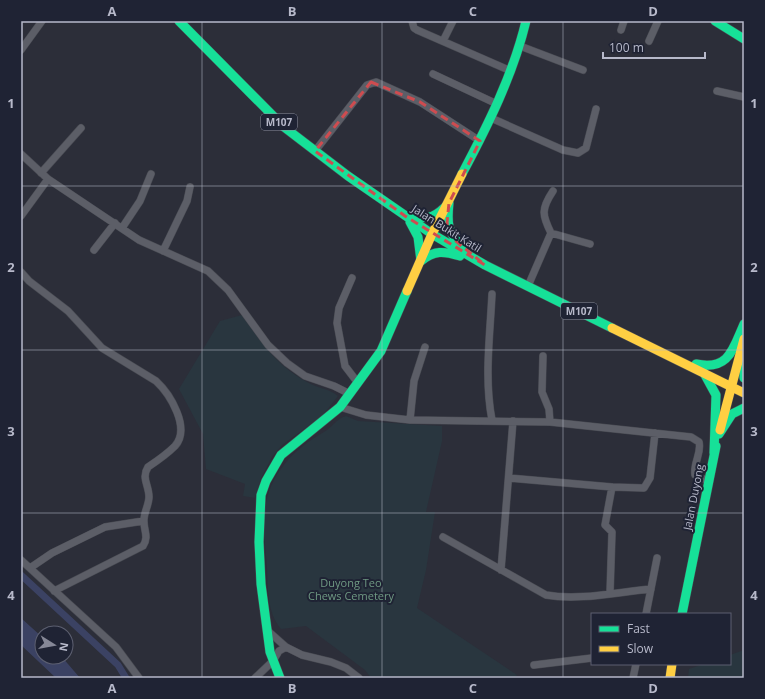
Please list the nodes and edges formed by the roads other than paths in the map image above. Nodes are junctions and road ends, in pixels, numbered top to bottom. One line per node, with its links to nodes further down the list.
1 (42, 21): 14 (street)
2 (179, 21): 25 (main road, Jalan Bukit Katil / M107)
3 (412, 21): 11 (street)
4 (453, 21): 11 (street)
5 (526, 21): 13 (main road)
6 (624, 21): 9 (street)
7 (658, 21): 12 (street)
8 (715, 21): 10 (main road)
9 (621, 30)
10 (744, 39)
11 (443, 41): 16 (street)
12 (649, 42)
13 (520, 46): 15 (street); 16 (main road)
14 (21, 50)
15 (583, 70)
16 (511, 71): 20 (main road)
17 (433, 74): 20 (street)
18 (717, 91): 19 (street)
19 (744, 97)
20 (497, 104): 22 (main road)
21 (596, 109): 22 (street)
22 (491, 118): 24 (main road)
23 (81, 128): 27 (street)
24 (480, 141): 25 (street); 32 (main road)
25 (315, 151): 33 (main road, Jalan Bukit Katil / M107)
26 (21, 154): 27 (street)
27 (41, 172): 29 (street)
28 (151, 174): 37 (street)
29 (48, 179): 34 (street); 36 (street)
30 (190, 187): 42 (street)
31 (553, 191): 38 (street)
32 (449, 203): 33 (main road); 39 (main road); 44 (main road)
33 (392, 207): 35 (main road, Jalan Bukit Katil / M107)
34 (21, 216)
35 (405, 216): 39 (main road, Jalan Bukit Katil / M107); 43 (main road)
36 (114, 223): 37 (street); 41 (street)
37 (122, 228): 42 (street)
38 (551, 233): 40 (street); 47 (street)
39 (432, 234): 43 (main road); 44 (main road, Jalan Bukit Katil / M107)
40 (590, 244)
41 (94, 250)
42 (163, 251): 60 (street)
43 (421, 261): 44 (main road); 57 (main road)
44 (485, 265): 47 (main road, Jalan Bukit Katil / M107)
45 (21, 272): 73 (street)
46 (352, 278): 57 (street)
47 (528, 286): 53 (main road, Jalan Bukit Katil / M107)
48 (492, 294): 64 (street)
49 (744, 324): 53 (main road)
50 (744, 339): 58 (main road, Jalan Duyong)
51 (425, 347): 63 (street)
52 (543, 356): 66 (street)
53 (672, 356): 55 (main road, Jalan Bukit Katil / M107)
54 (744, 357): 56 (main road)
55 (704, 373): 58 (main road, Jalan Bukit Katil / M107); 69 (main road)
56 (744, 378)
57 (358, 383): 60 (main road)
58 (731, 386): 59 (main road, Jalan Bukit Katil / M107); 68 (main road, Jalan Duyong)
59 (744, 393)
60 (350, 394): 61 (main road)
61 (340, 407): 63 (street); 84 (main road)
62 (744, 408): 68 (main road)
63 (410, 420): 64 (street)
64 (492, 420): 65 (street)
65 (513, 421): 66 (street); 70 (street)
66 (550, 422): 67 (street)
67 (655, 433): 71 (street); 72 (street)
68 (719, 434): 69 (main road, Jalan Duyong)
69 (714, 453): 71 (main road, Jalan Duyong)
70 (509, 478): 72 (street); 78 (street)
71 (709, 480): 83 (main road, Jalan Duyong)
72 (612, 487): 81 (street)
73 (143, 521): 77 (street); 80 (street)
74 (443, 537): 78 (street)
75 (657, 558): 79 (street)
76 (21, 560): 77 (street)
77 (30, 568): 80 (street)
78 (501, 570): 81 (street)
79 (651, 589): 81 (street); 82 (street)
80 (54, 591): 91 (street)
81 (610, 593)
82 (646, 613)
83 (682, 613)
84 (268, 631): 85 (street); 87 (main road)
85 (286, 647): 87 (street); 94 (street)
86 (591, 658): 88 (street)
87 (273, 661): 92 (street); 93 (main road)
88 (534, 665)
89 (636, 665): 95 (street)
90 (672, 665): 96 (main road)
91 (139, 678)
92 (254, 678)
93 (280, 678)
94 (359, 678)
95 (633, 678)
96 (670, 678)

